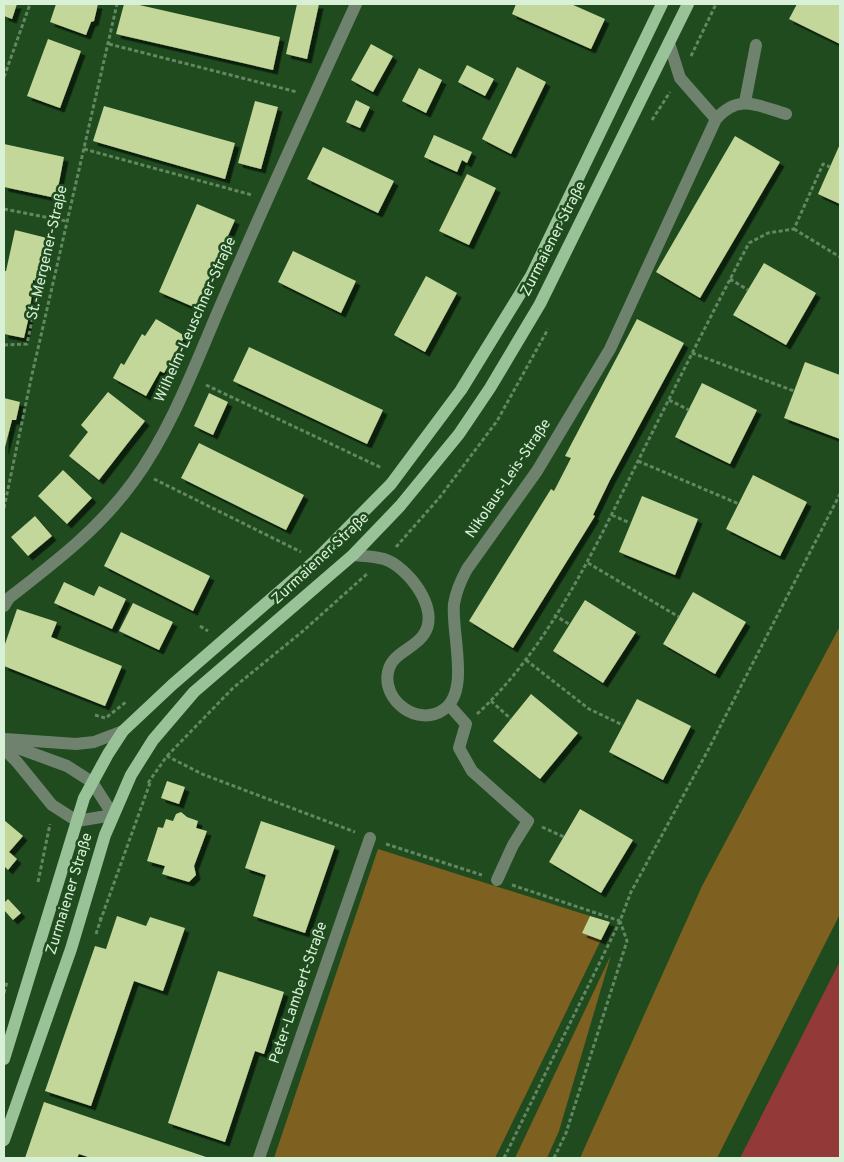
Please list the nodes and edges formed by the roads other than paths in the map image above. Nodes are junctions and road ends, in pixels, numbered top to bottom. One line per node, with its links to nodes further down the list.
1 (356, 4): 10 (street, Wilhelm-Leuschner-Straße)
2 (662, 4): 12 (main road, Zurmaiener Straße)
3 (688, 4): 4 (main road, Zurmaiener Straße)
4 (669, 43): 8 (street); 9 (main road, Zurmaiener Straße)
5 (756, 45): 6 (street)
6 (745, 102): 7 (street); 8 (street)
7 (786, 114)
8 (716, 119): 11 (street, Nikolaus-Leis-Straße)
9 (353, 555): 11 (street); 16 (main road, Zurmaiener Straße)
10 (4, 606)
11 (449, 705): 19 (street)
12 (123, 732): 13 (street); 15 (main road, Zurmaiener Straße)
13 (4, 741): 15 (street)
14 (4, 749): 17 (street)
15 (92, 782): 16 (street); 17 (main road, Zurmaiener Straße)
16 (114, 815): 17 (street); 21 (main road, Zurmaiener Straße)
17 (77, 821): 20 (main road, Zurmaiener Straße)
18 (370, 838): 22 (street, Peter-Lambert-Straße)
19 (497, 880)
20 (4, 1059)
21 (4, 1140)
22 (259, 1158)

